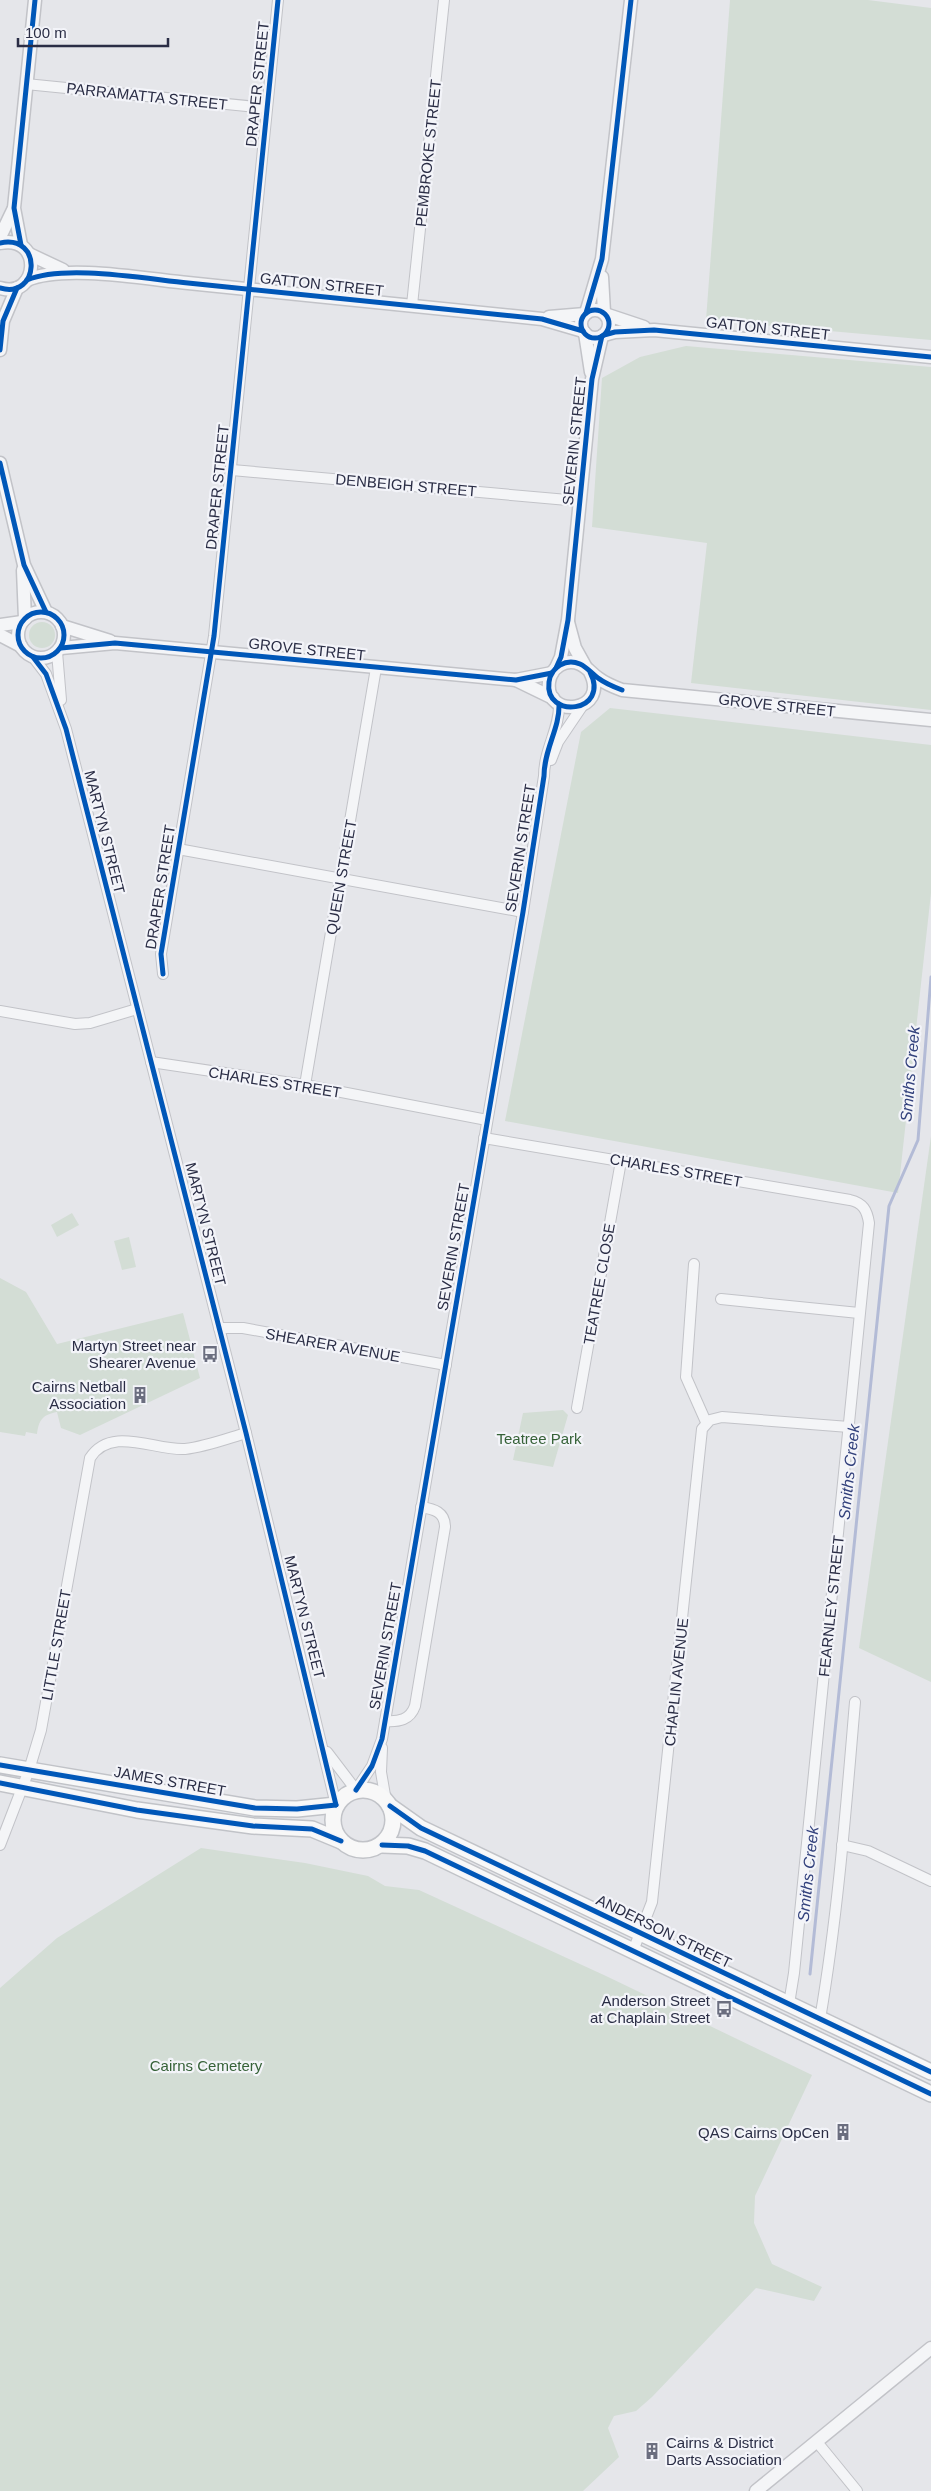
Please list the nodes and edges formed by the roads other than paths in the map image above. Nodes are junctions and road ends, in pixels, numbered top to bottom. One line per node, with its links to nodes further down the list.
1 (35, 0): 5 (street)
2 (278, 0): 6 (street, DRAPER STREET)
3 (444, 0): 17 (street, PEMBROKE STREET)
4 (631, 0): 11 (street)
5 (26, 84): 6 (street, PARRAMATTA STREET); 7 (street)
6 (267, 108): 15 (street, DRAPER STREET)
7 (14, 208): 8 (street); 10 (street)
8 (0, 237)
9 (0, 243): 10 (street)
10 (25, 249): 12 (street, GATTON STREET); 13 (street)
11 (602, 260): 18 (street); 19 (street)
12 (66, 272): 13 (street, GATTON STREET); 15 (street, GATTON STREET)
13 (22, 284): 14 (street, GATTON STREET); 21 (street)
14 (0, 288)
15 (249, 289): 17 (street, GATTON STREET); 29 (street, DRAPER STREET)
16 (0, 305): 21 (street)
17 (412, 305): 20 (street, GATTON STREET)
18 (604, 313): 19 (street); 22 (street, GATTON STREET); 24 (street)
19 (586, 314): 20 (street, GATTON STREET); 23 (street)
20 (542, 319): 23 (street, GATTON STREET)
21 (3, 322): 25 (street)
22 (654, 330): 24 (street, GATTON STREET); 26 (street, GATTON STREET)
23 (584, 332): 24 (street); 27 (street, SEVERIN STREET)
24 (603, 336): 27 (street, SEVERIN STREET)
25 (0, 350)
26 (931, 356)
27 (592, 379): 30 (street, SEVERIN STREET)
28 (0, 463): 31 (street)
29 (232, 470): 30 (street, DENBEIGH STREET); 41 (street, DRAPER STREET)
30 (579, 501): 34 (street, SEVERIN STREET)
31 (24, 565): 32 (street); 33 (street)
32 (46, 612): 33 (street); 36 (street)
33 (23, 620): 35 (street); 39 (street)
34 (568, 620): 44 (street, SEVERIN STREET); 45 (street, SEVERIN STREET)
35 (0, 625)
36 (62, 626): 38 (street, GROVE STREET); 40 (street)
37 (0, 635): 39 (street)
38 (115, 643): 40 (street, GROVE STREET); 41 (street, GROVE STREET)
39 (21, 646): 42 (street)
40 (59, 650): 42 (street); 50 (street, MARTYN STREET)
41 (211, 652): 43 (street, GROVE STREET); 53 (street, DRAPER STREET)
42 (33, 657): 50 (street, MARTYN STREET)
43 (376, 668): 46 (street, GROVE STREET); 54 (street, QUEEN STREET)
44 (587, 669): 45 (street); 47 (street, GROVE STREET); 49 (street)
45 (554, 670): 46 (street, GROVE STREET); 48 (street)
46 (516, 680): 48 (street, GROVE STREET)
47 (622, 690): 49 (street, GROVE STREET); 51 (street, GROVE STREET)
48 (556, 701): 49 (street); 52 (street, SEVERIN STREET)
49 (586, 703): 52 (street, SEVERIN STREET)
50 (62, 716): 57 (street, MARTYN STREET)
51 (931, 720)
52 (544, 776): 55 (street, SEVERIN STREET)
53 (178, 849): 54 (street); 56 (street, DRAPER STREET)
54 (341, 879): 55 (street); 60 (street, QUEEN STREET)
55 (523, 912): 61 (street, SEVERIN STREET)
56 (163, 974)
57 (137, 1009): 58 (street); 59 (street, MARTYN STREET)
58 (0, 1011)
59 (151, 1062): 60 (street, CHARLES STREET); 68 (street, MARTYN STREET)
60 (305, 1085): 61 (street, CHARLES STREET)
61 (487, 1120): 62 (street, SEVERIN STREET)
62 (484, 1138): 63 (street, CHARLES STREET); 69 (street, SEVERIN STREET)
63 (621, 1161): 64 (street, CHARLES STREET); 70 (street, TEATREE CLOSE)
64 (865, 1209): 67 (street, FEARNLEY STREET)
65 (694, 1264): 71 (street)
66 (721, 1299): 67 (street)
67 (859, 1313): 72 (street, FEARNLEY STREET)
68 (219, 1328): 69 (street, SHEARER AVENUE); 73 (street, MARTYN STREET)
69 (446, 1365): 74 (street, SEVERIN STREET)
70 (577, 1408)
71 (711, 1420): 72 (street); 91 (street, CHAPLIN AVENUE)
72 (849, 1427): 93 (street, FEARNLEY STREET)
73 (246, 1433): 78 (street, MARTYN STREET); 80 (street, LITTLE STREET)
74 (421, 1507): 76 (street, SEVERIN STREET); 76 (street, SEVERIN STREET)
75 (855, 1702): 89 (street)
76 (385, 1721): 77 (street, SEVERIN STREET)
77 (382, 1739): 83 (street, SEVERIN STREET); 84 (street, SEVERIN STREET)
78 (324, 1746): 83 (street, MARTYN STREET); 85 (street, MARTYN STREET)
79 (0, 1765): 80 (main road, JAMES STREET)
80 (30, 1770): 82 (street, LITTLE STREET); 85 (main road, JAMES STREET)
81 (0, 1784): 82 (main road, JAMES STREET)
82 (22, 1787): 86 (main road, JAMES STREET); 87 (street, LITTLE STREET)
83 (356, 1790): 84 (main road); 85 (main road)
84 (388, 1803): 88 (main road); 91 (main road, ANDERSON STREET)
85 (336, 1805): 86 (main road)
86 (340, 1841): 88 (main road)
87 (0, 1845)
88 (382, 1845): 92 (main road, ANDERSON STREET)
89 (842, 1845): 90 (street); 94 (street)
90 (931, 1881)
91 (641, 1934): 92 (street, CHAPLIN AVENUE); 93 (main road, ANDERSON STREET)
92 (633, 1951): 96 (main road, ANDERSON STREET)
93 (789, 2004): 94 (main road, ANDERSON STREET)
94 (820, 2019): 95 (main road, ANDERSON STREET)
95 (931, 2072)
96 (931, 2094)
97 (931, 2348): 98 (street)
98 (817, 2442): 99 (street); 100 (street)
99 (756, 2491)
100 (857, 2491)

